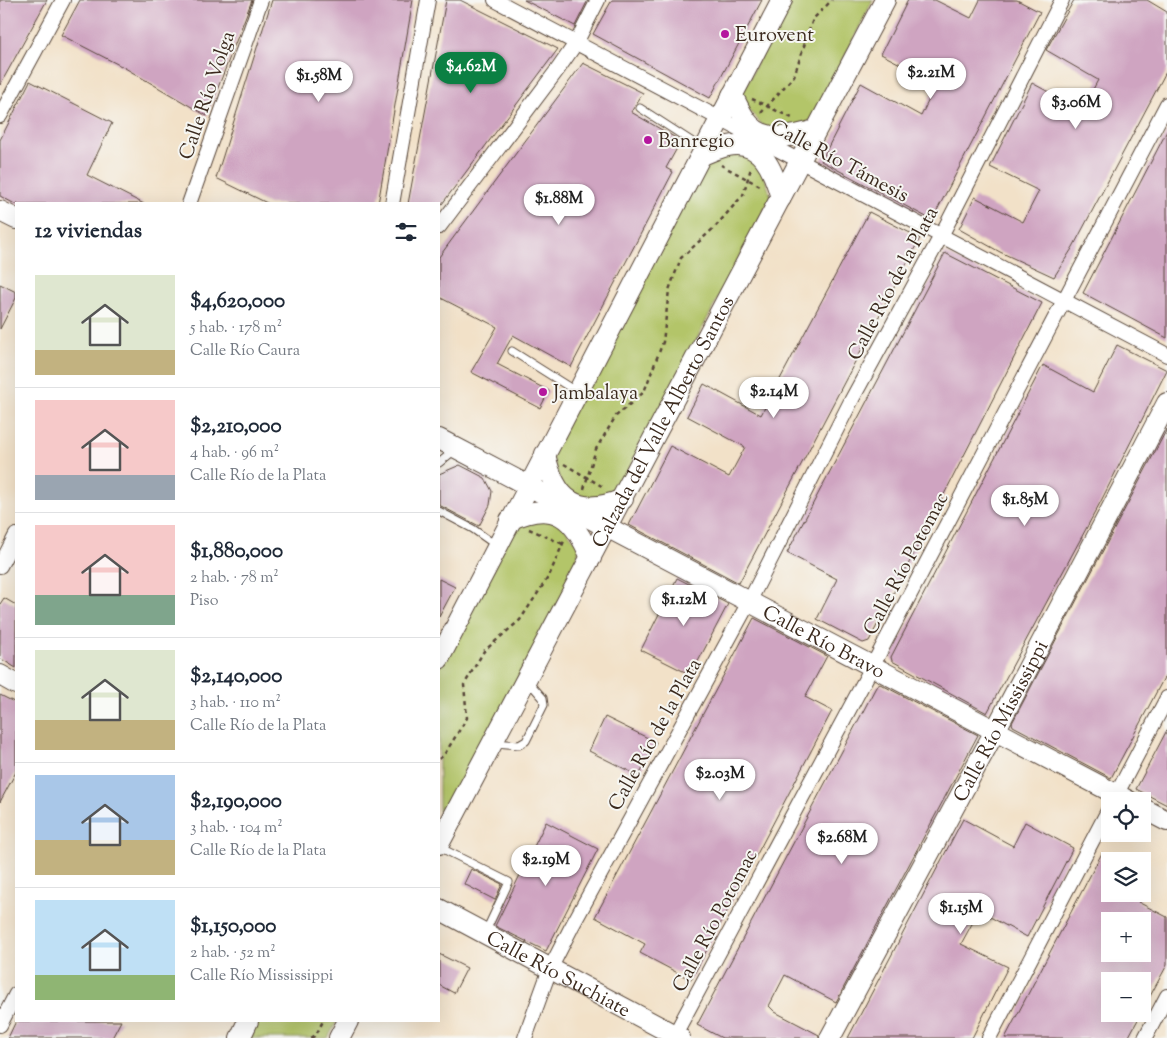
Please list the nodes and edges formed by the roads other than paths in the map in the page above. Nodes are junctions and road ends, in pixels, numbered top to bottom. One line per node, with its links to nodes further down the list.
1 (63, 0): 13 (street)
2 (261, 0): 19 (street, Calle Río Volga)
3 (428, 0): 20 (street)
4 (495, 0): 9 (street, Calle Río Támesis)
5 (598, 0): 9 (street)
6 (782, 0): 10 (main road)
7 (885, 0): 15 (main road, Calzada del Valle Alberto Santos)
8 (1062, 0): 24 (street, Calle Río de la Plata)
9 (576, 43): 14 (street, Calle Río Támesis); 23 (street)
10 (733, 93): 14 (main road); 15 (main road)
11 (1167, 104): 25 (street, Calle Río Potomac)
12 (640, 108): 16 (lane)
13 (0, 116)
14 (720, 118): 16 (main road); 17 (street, Calle Río Támesis)
15 (815, 130): 17 (main road, Calzada del Valle Alberto Santos)
16 (704, 152): 18 (main road); 28 (main road)
17 (799, 162): 18 (main road, Calzada del Valle Alberto Santos); 24 (street, Calle Río Támesis)
18 (781, 198): 35 (main road, Calzada del Valle Alberto Santos)
19 (190, 202)
20 (392, 202)
21 (0, 211): 22 (main road)
22 (15, 218)
23 (440, 226)
24 (941, 236): 25 (street, Calle Río Támesis); 44 (street, Calle Río de la Plata)
25 (1063, 300): 27 (street, Calle Río Támesis); 46 (street, Calle Río Potomac)
26 (512, 351): 28 (lane)
27 (1167, 355)
28 (577, 392): 32 (main road)
29 (1167, 403): 51 (main road, Calle Río Mississippi)
30 (440, 440): 31 (main road, Calle Río Bravo)
31 (456, 448): 33 (lane); 34 (main road, Calle Río Bravo)
32 (545, 454): 34 (main road); 37 (main road)
33 (440, 462)
34 (528, 486): 38 (main road); 39 (main road, Calle Río Bravo)
35 (623, 499): 37 (main road); 39 (main road, Calzada del Valle Alberto Santos)
36 (440, 512): 41 (lane)
37 (575, 514): 38 (main road); 42 (main road)
38 (510, 520): 41 (main road)
39 (607, 529): 42 (main road, Calzada del Valle Alberto Santos); 44 (main road, Calle Río Bravo)
40 (15, 537): 43 (street)
41 (497, 546): 45 (main road)
42 (591, 558): 48 (main road, Calzada del Valle Alberto Santos)
43 (0, 566)
44 (749, 602): 46 (main road, Calle Río Bravo); 62 (street, Calle Río de la Plata)
45 (440, 657)
46 (873, 665): 51 (main road, Calle Río Bravo); 68 (street, Calle Río Potomac)
47 (0, 675): 49 (main road)
48 (526, 679): 52 (main road, Calzada del Valle Alberto Santos); 52 (lane)
49 (15, 683)
50 (1167, 698): 54 (street)
51 (995, 731): 53 (main road, Calle Río Bravo); 72 (main road, Calle Río Mississippi)
52 (492, 743): 58 (main road, Calzada del Valle Alberto Santos)
53 (1101, 792)
54 (1121, 792)
55 (1151, 813): 56 (main road)
56 (1167, 821)
57 (1101, 831): 73 (street)
58 (440, 844)
59 (440, 847): 61 (lane)
60 (440, 911): 61 (main road, Calle Río Suchiate)
61 (485, 934): 62 (main road, Calle Río Suchiate)
62 (550, 969): 68 (main road, Calle Río Suchiate); 71 (street, Calle Río de la Plata)
63 (15, 996): 67 (street)
64 (1167, 996): 74 (street)
65 (248, 1022): 69 (main road)
66 (347, 1022): 70 (main road)
67 (0, 1025)
68 (676, 1037)
69 (240, 1038)
70 (339, 1038)
71 (525, 1038)
72 (830, 1038)
73 (989, 1038)
74 (1145, 1038)

